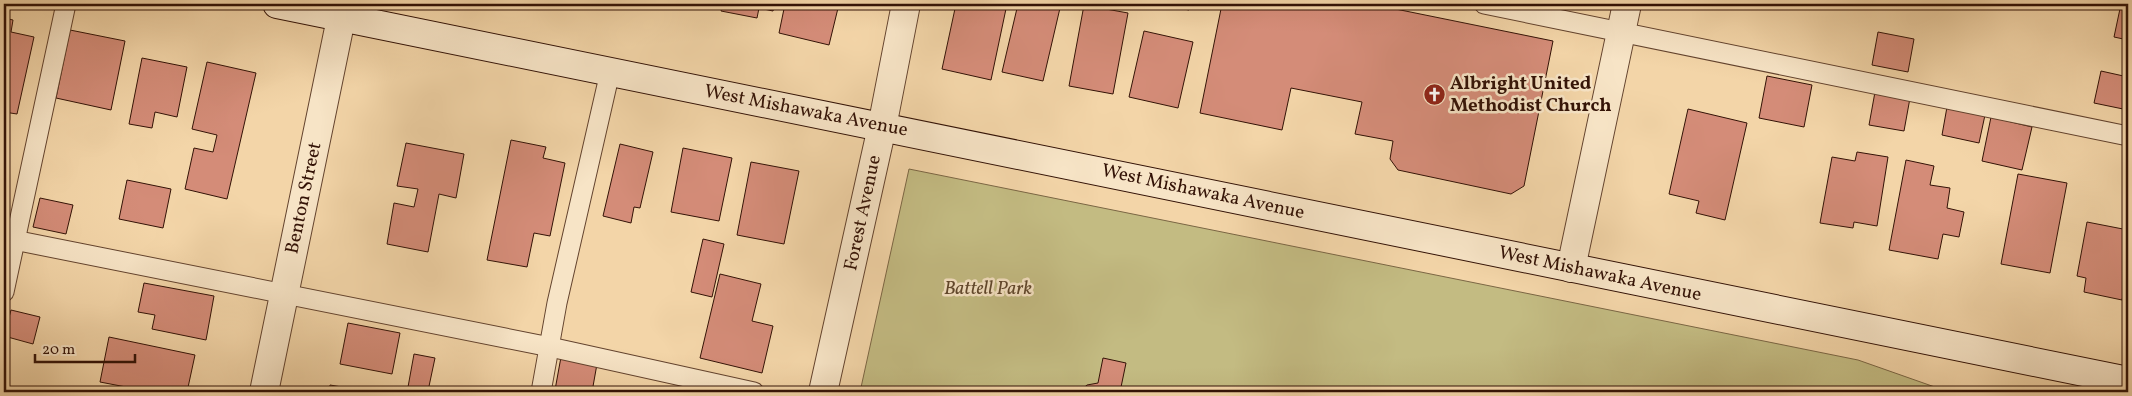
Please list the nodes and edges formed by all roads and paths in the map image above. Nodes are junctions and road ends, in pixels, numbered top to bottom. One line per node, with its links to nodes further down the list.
1 (66, 4): 11 (lane)
2 (277, 4): 6 (main road, West Mishawaka Avenue)
3 (906, 4): 9 (main road, Forest Avenue)
4 (1484, 4): 7 (lane)
5 (1626, 4): 7 (main road)
6 (343, 10): 8 (main road, West Mishawaka Avenue); 14 (main road, Benton Street)
7 (1621, 31): 10 (lane); 12 (main road)
8 (610, 72): 9 (main road, West Mishawaka Avenue); 15 (lane)
9 (882, 126): 12 (main road, West Mishawaka Avenue); 20 (main road, Forest Avenue)
10 (2128, 136)
11 (9, 239): 13 (lane); 14 (lane)
12 (1571, 268): 16 (main road, West Mishawaka Avenue)
13 (4, 292)
14 (285, 293): 15 (lane); 17 (main road, Benton Street)
15 (550, 347): 18 (lane); 19 (lane)
16 (2128, 381)
17 (264, 392)
18 (541, 392)
19 (754, 392)
20 (823, 392)

